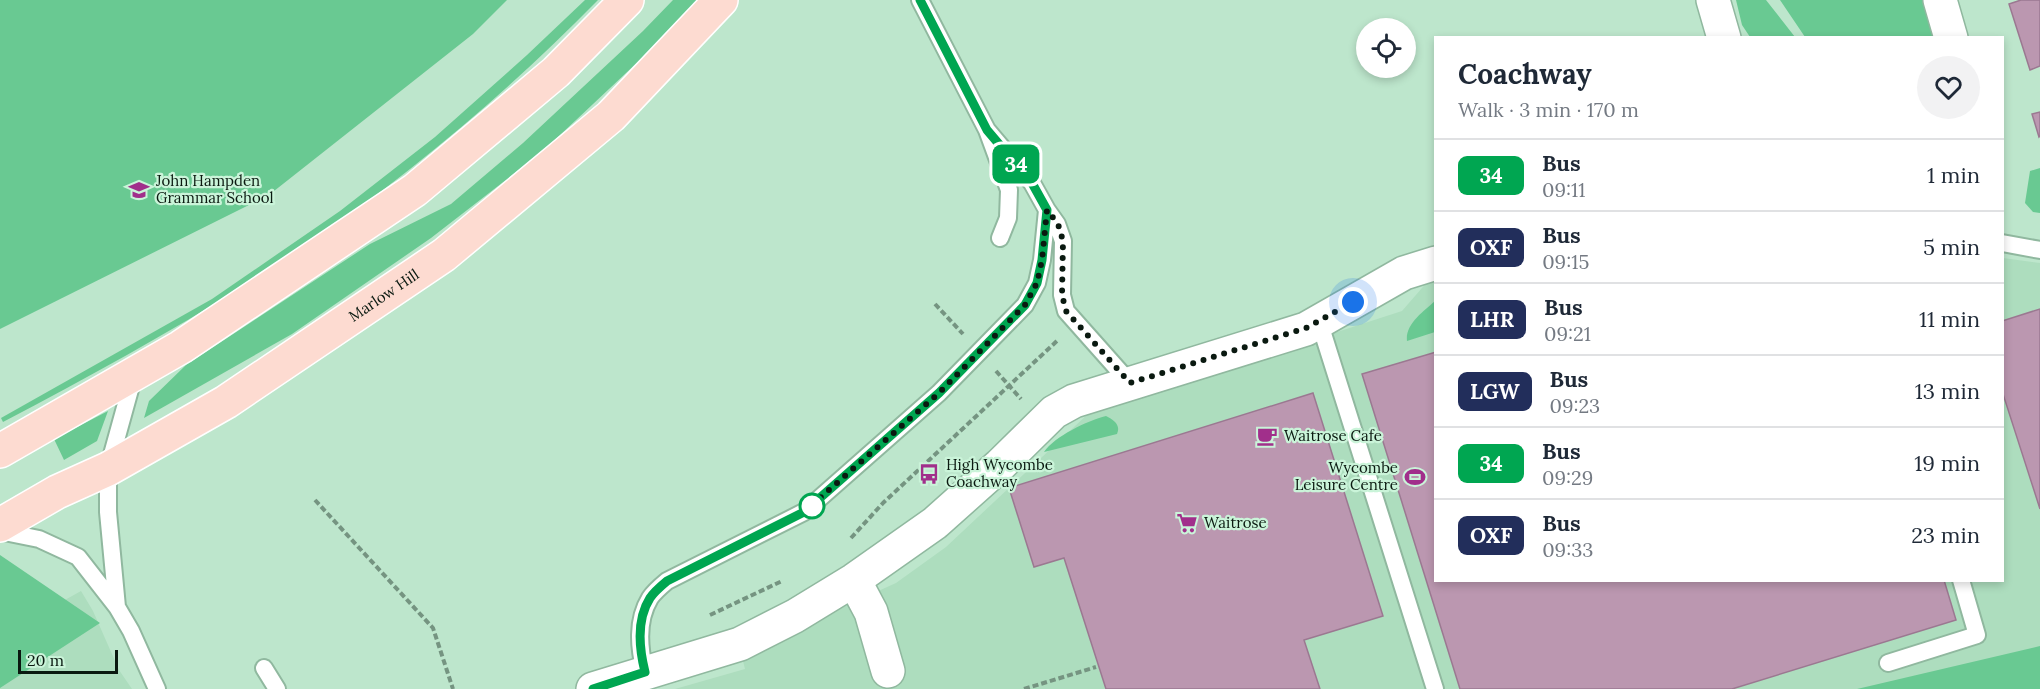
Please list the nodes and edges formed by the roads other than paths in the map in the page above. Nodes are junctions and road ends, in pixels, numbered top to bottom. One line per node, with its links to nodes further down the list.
1 (627, 0): 15 (main road)
2 (721, 0): 18 (main road, Marlow Hill)
3 (920, 0): 8 (lane)
4 (1713, 0): 6 (street)
5 (1940, 0): 7 (street)
6 (1723, 36)
7 (1950, 36)
8 (987, 130): 9 (lane); 10 (lane)
9 (1047, 210): 16 (lane); 26 (lane)
10 (1000, 238)
11 (2004, 243): 12 (lane)
12 (2040, 250)
13 (1434, 264): 14 (street)
14 (1319, 321): 16 (street); 31 (lane)
15 (135, 372): 17 (main road); 18 (lane)
16 (1130, 383): 21 (street)
17 (0, 451)
18 (108, 469): 19 (main road, Marlow Hill); 23 (lane)
19 (0, 525)
20 (0, 531): 23 (lane)
21 (854, 580): 25 (street); 26 (street)
22 (1962, 582): 24 (lane)
23 (117, 607): 27 (lane)
24 (1888, 663)
25 (888, 671)
26 (645, 672): 30 (street)
27 (157, 689)
28 (266, 689): 29 (lane)
29 (277, 689)
30 (593, 689)
31 (1435, 689)

